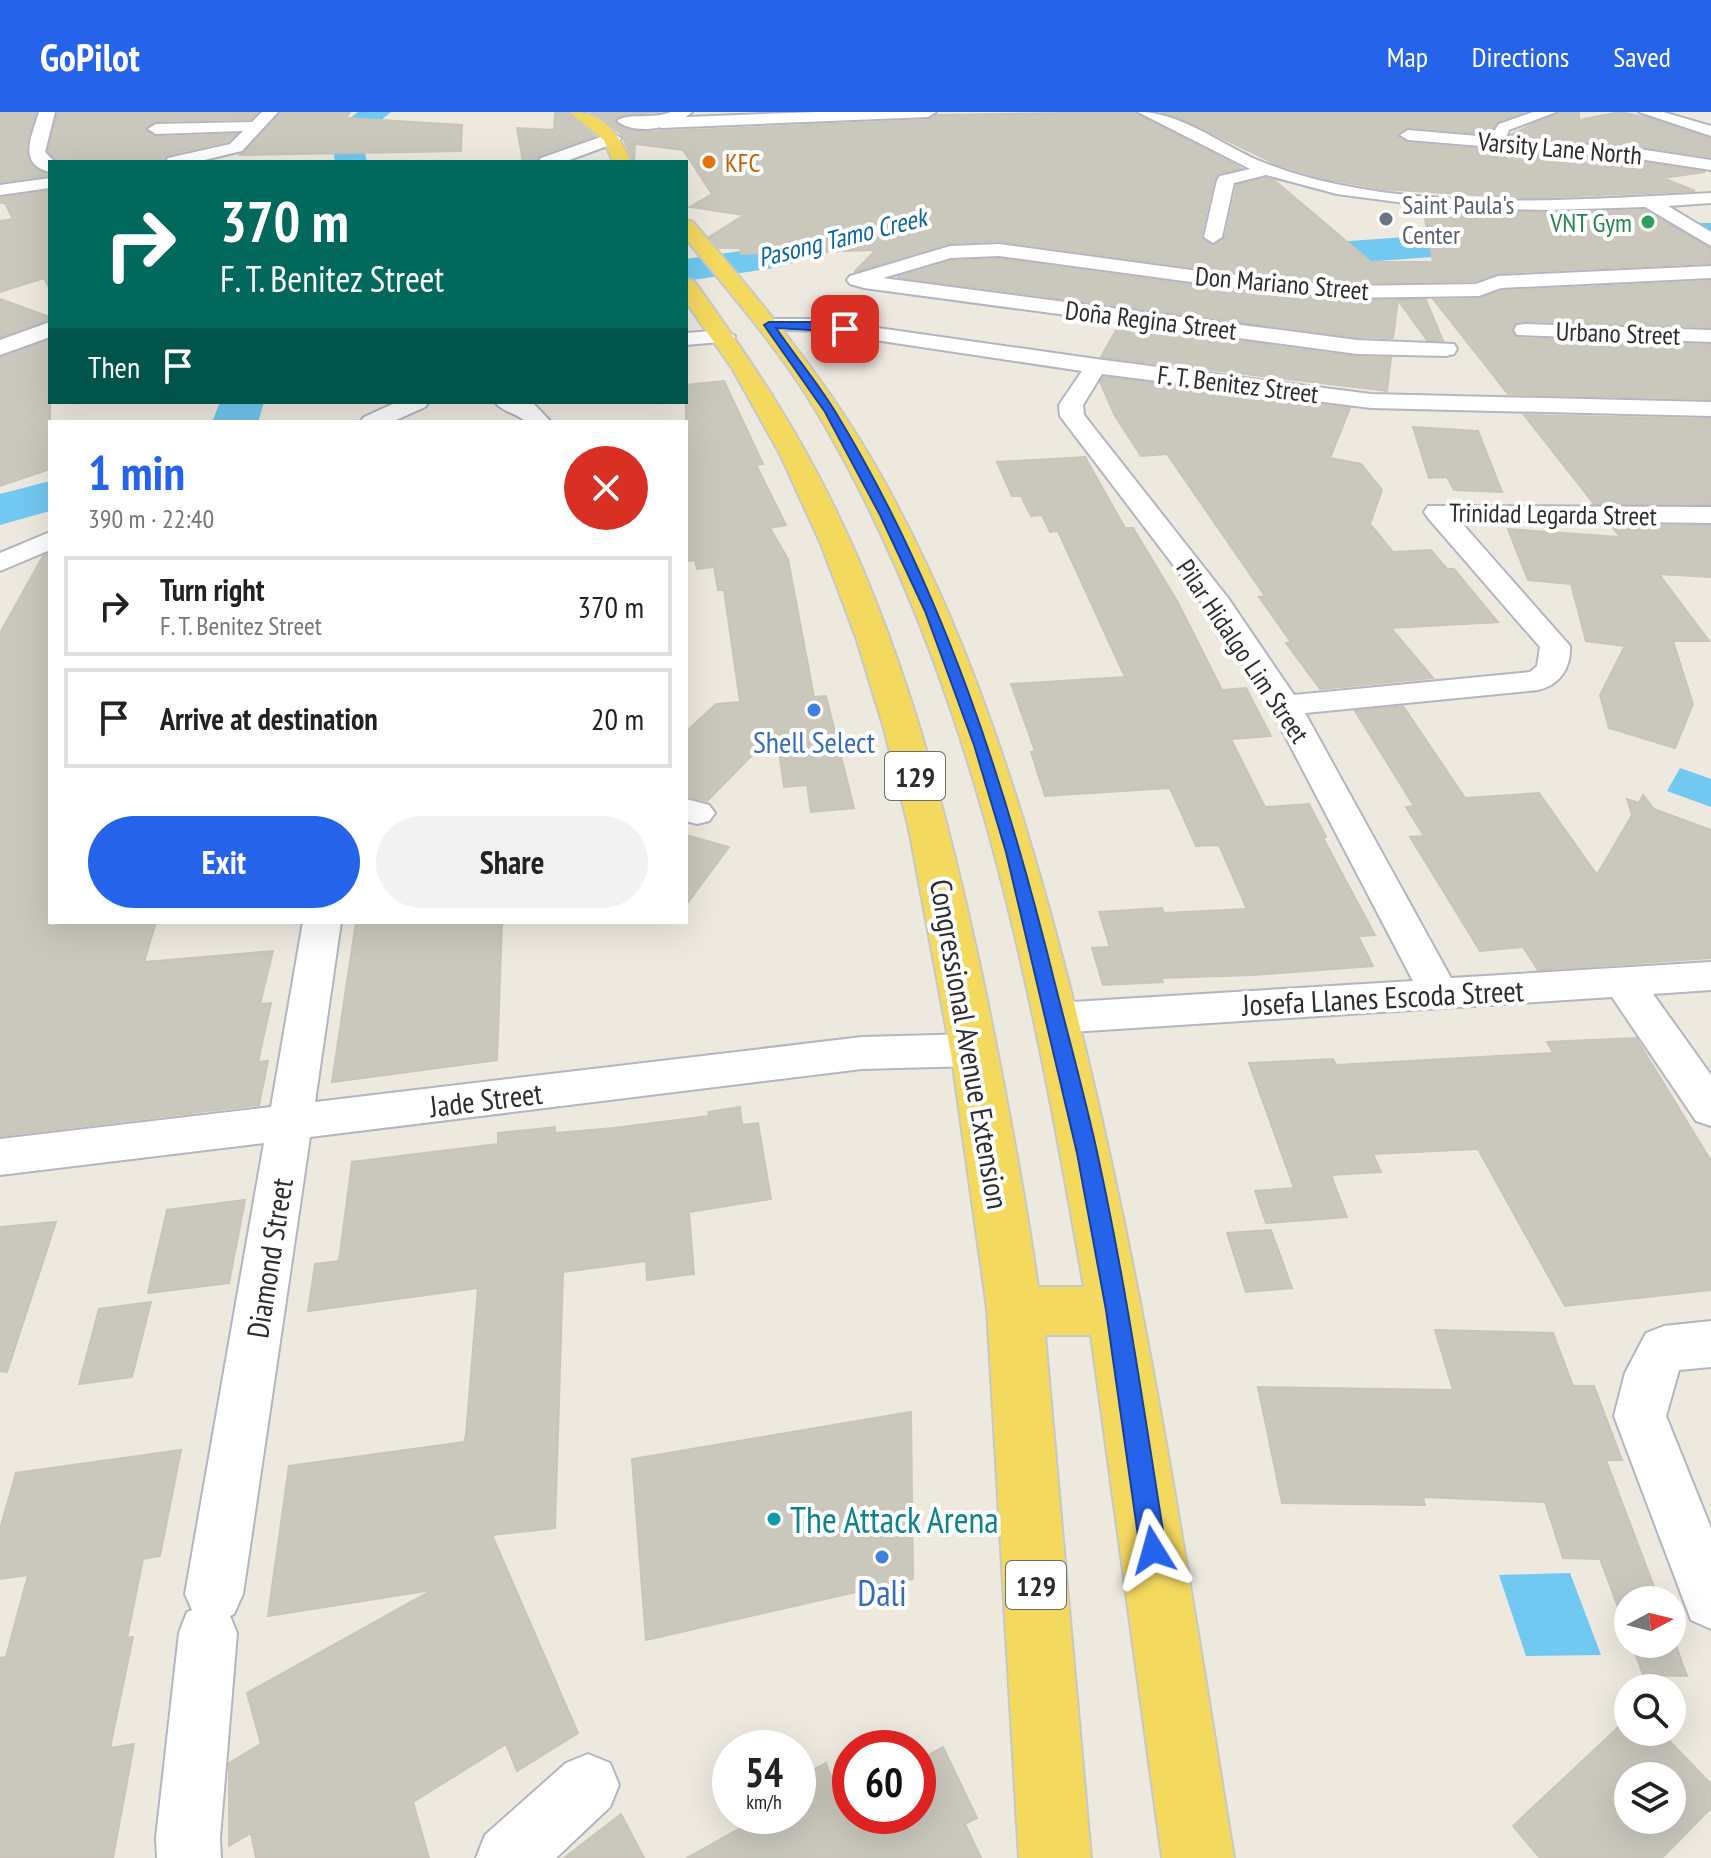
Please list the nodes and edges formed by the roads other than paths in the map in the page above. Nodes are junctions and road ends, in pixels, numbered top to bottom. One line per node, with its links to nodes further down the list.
1 (47, 112): 22 (main road)
2 (270, 112): 12 (street)
3 (578, 112): 16 (main road)
4 (684, 112): 11 (main road)
5 (928, 112): 9 (street)
6 (1146, 112): 23 (street)
7 (1548, 112): 17 (street)
8 (1647, 112): 14 (street)
9 (868, 114): 11 (street)
10 (619, 116): 11 (main road); 11 (main road)
11 (661, 123)
12 (259, 126): 13 (street); 18 (street)
13 (156, 129)
14 (1711, 130)
15 (1408, 135): 17 (street, Varsity Lane North)
16 (612, 138): 19 (main road); 20 (main road)
17 (1497, 142): 21 (street, Varsity Lane North)
18 (183, 160)
19 (552, 160)
20 (621, 160)
21 (1711, 165)
22 (48, 166)
23 (1266, 170): 27 (street); 30 (street)
24 (48, 183): 25 (street)
25 (0, 190)
26 (1711, 198): 27 (street)
27 (1648, 201): 29 (street)
28 (688, 228): 34 (main road, 129)
29 (1703, 235)
30 (1213, 237)
31 (1711, 272): 32 (street, Don Mariano Street)
32 (857, 280): 41 (street, Doña Regina Street)
33 (688, 289): 37 (main road, Congressional Avenue Extension / 129)
34 (769, 325): 42 (street, F. T. Benitez Street); 54 (main road, 129)
35 (48, 330): 40 (main road)
36 (1525, 330): 38 (street, Urbano Street)
37 (724, 336): 39 (street); 55 (main road, Congressional Avenue Extension / 129)
38 (1711, 336)
39 (688, 339)
40 (0, 348)
41 (1446, 349)
42 (1096, 366): 45 (street, F. T. Benitez Street); 49 (street, Pilar Hidalgo Lim Street)
43 (412, 404): 46 (street)
44 (513, 404): 47 (street)
45 (1711, 409)
46 (376, 420)
47 (537, 420)
48 (1711, 515): 49 (street, Trinidad Legarda Street)
49 (1285, 705): 53 (street, Pilar Hidalgo Lim Street)
50 (322, 924): 57 (street, Diamond Street)
51 (1711, 976): 52 (street, Josefa Llanes Escoda Street)
52 (1624, 983): 53 (street, Josefa Llanes Escoda Street); 56 (street)
53 (1440, 994): 54 (street, Josefa Llanes Escoda Street)
54 (1056, 1018): 59 (main road, 129)
55 (973, 1050): 57 (street, Jade Street); 60 (main road, Congressional Avenue Extension / 129)
56 (1711, 1109)
57 (292, 1122): 58 (street, Jade Street); 64 (street, Diamond Street)
58 (0, 1157)
59 (1117, 1310): 60 (main road); 67 (main road, 129)
60 (1015, 1312): 66 (main road, Congressional Avenue Extension / 129)
61 (1711, 1344): 62 (street)
62 (1711, 1600)
63 (588, 1785): 65 (street)
64 (189, 1858)
65 (508, 1858)
66 (1055, 1858)
67 (1198, 1858)

